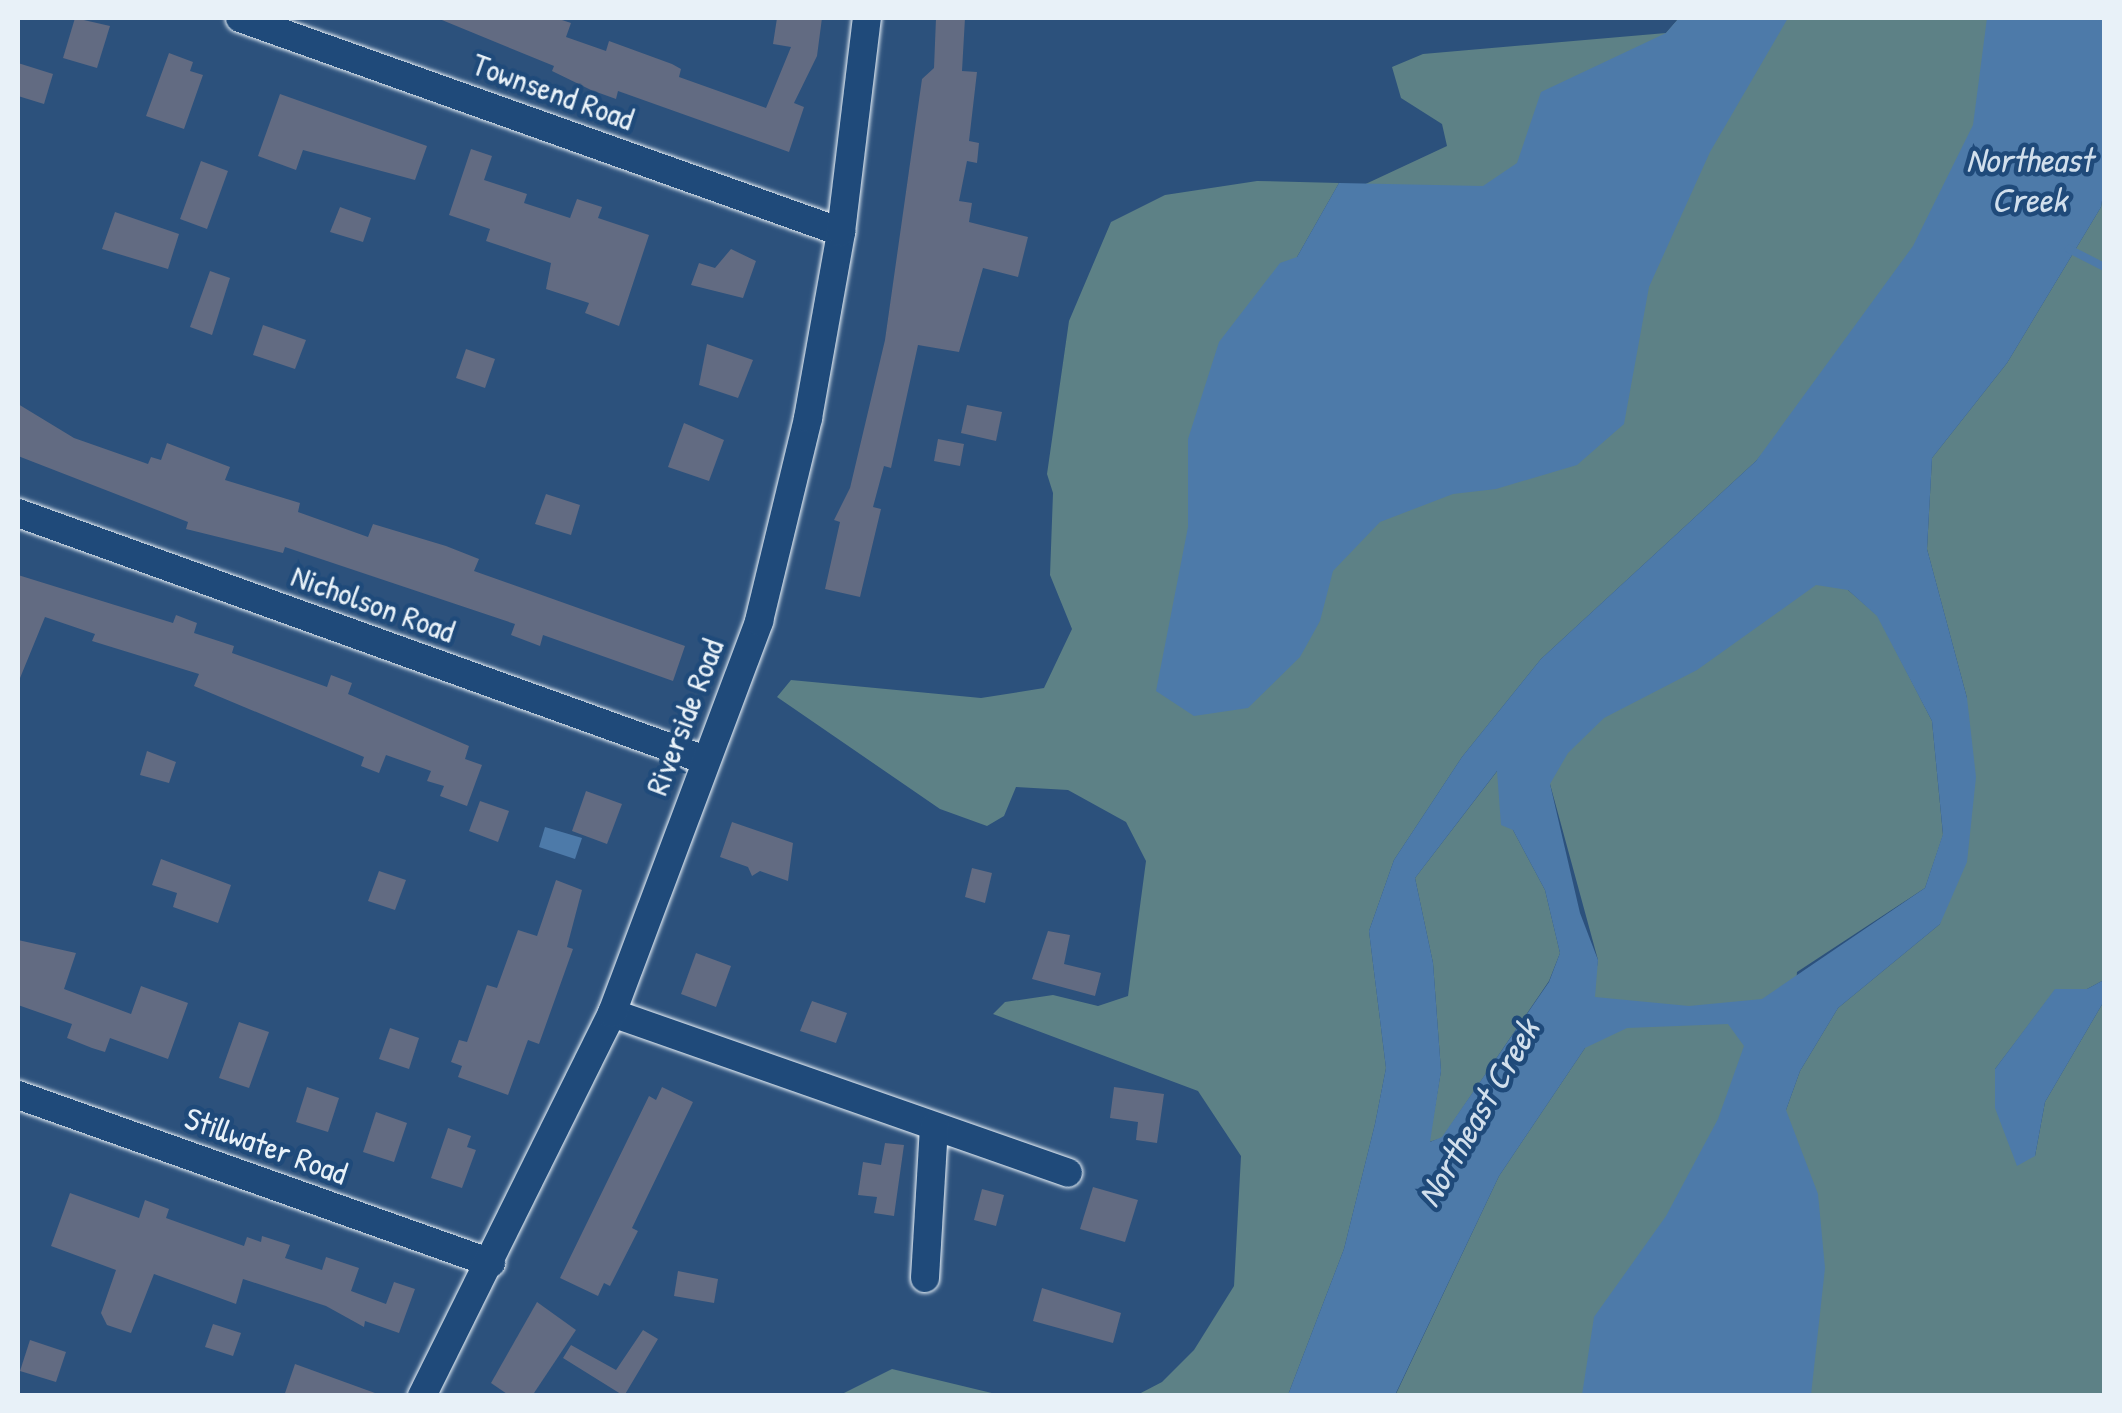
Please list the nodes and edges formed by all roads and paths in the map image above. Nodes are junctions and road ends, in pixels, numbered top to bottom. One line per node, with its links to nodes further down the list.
1 (240, 18): 3 (street, Townsend Road)
2 (867, 18): 3 (street, Riverside Road)
3 (842, 232): 5 (street, Riverside Road)
4 (18, 513): 5 (street, Nicholson Road)
5 (705, 760): 6 (street, Riverside Road)
6 (612, 1014): 8 (street); 10 (street, Riverside Road)
7 (18, 1095): 10 (street, Stillwater Road)
8 (934, 1127): 9 (street); 11 (street)
9 (1068, 1173)
10 (491, 1264): 12 (street, Riverside Road)
11 (924, 1278)
12 (422, 1396)

